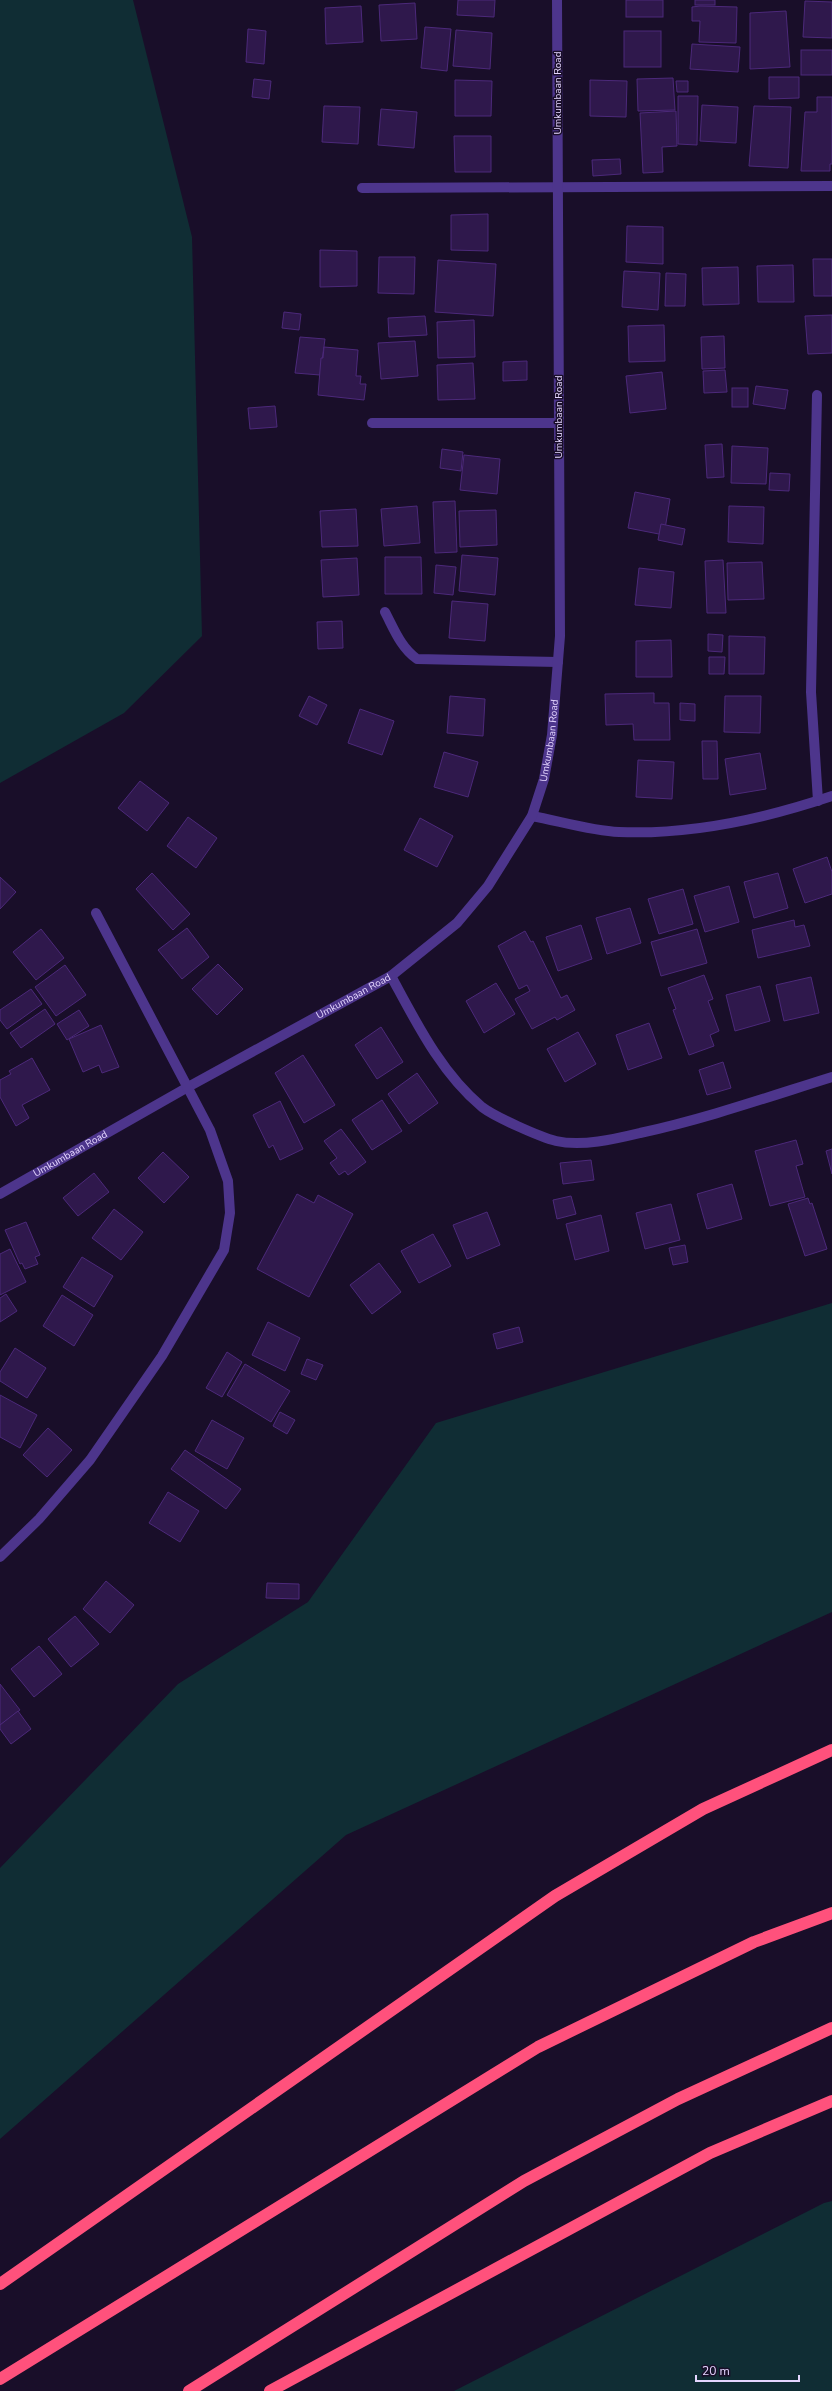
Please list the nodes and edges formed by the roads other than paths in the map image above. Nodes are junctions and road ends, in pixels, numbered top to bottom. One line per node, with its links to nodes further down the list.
1 (557, 0): 4 (street, Umkumbaan Road)
2 (832, 186): 4 (street)
3 (362, 188): 4 (street)
4 (559, 189): 7 (street, Umkumbaan Road)
5 (817, 395): 11 (street)
6 (372, 423): 7 (street)
7 (559, 423): 9 (street, Umkumbaan Road)
8 (385, 612): 9 (street)
9 (558, 662): 12 (street, Umkumbaan Road)
10 (832, 796): 11 (street)
11 (818, 801): 12 (street)
12 (532, 816): 14 (street, Umkumbaan Road)
13 (96, 913): 16 (street)
14 (391, 976): 15 (street); 16 (street, Umkumbaan Road)
15 (832, 1077)
16 (188, 1087): 17 (street, Umkumbaan Road); 18 (street)
17 (0, 1194)
18 (0, 1557)
19 (832, 1750): 23 (highway)
20 (832, 1913): 24 (highway)
21 (832, 2028): 25 (highway)
22 (832, 2101): 26 (highway)
23 (0, 2284)
24 (0, 2379)
25 (189, 2391)
26 (270, 2391)

